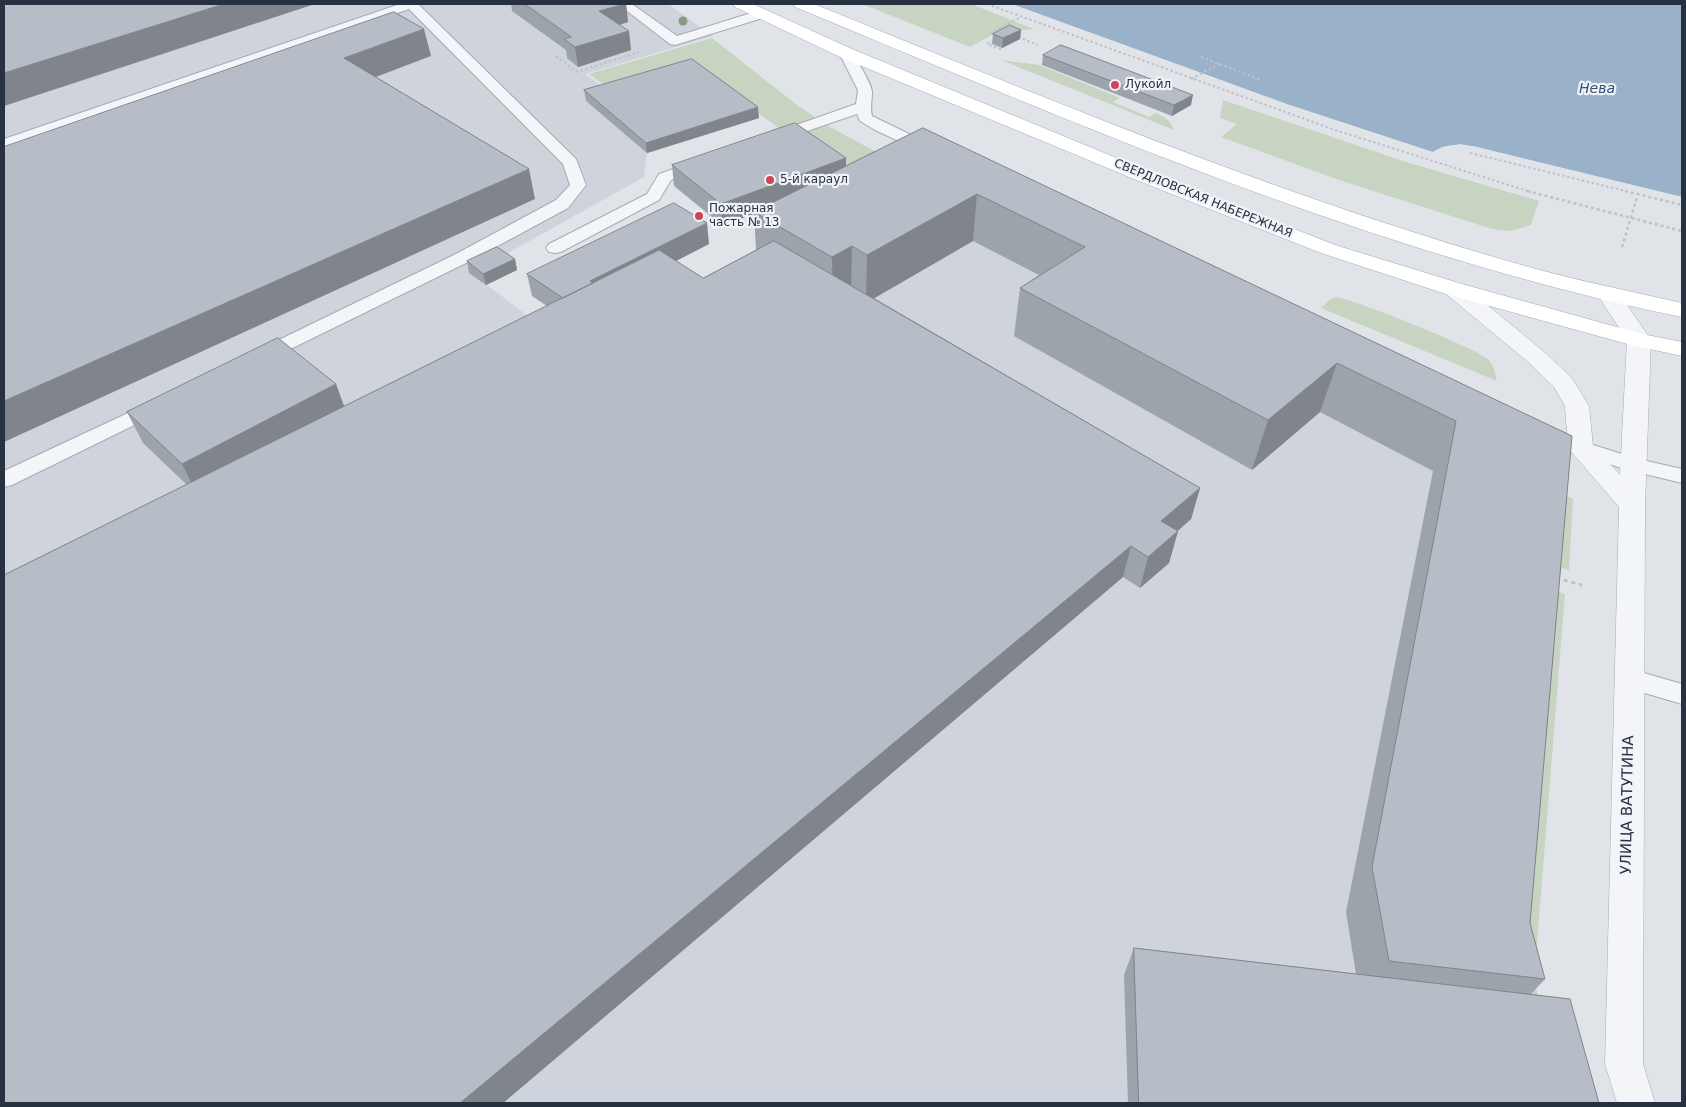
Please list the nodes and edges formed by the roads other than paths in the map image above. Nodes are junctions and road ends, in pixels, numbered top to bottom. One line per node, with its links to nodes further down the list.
1 (412, 4): 8 (lane); 18 (lane)
2 (624, 4): 5 (lane)
3 (741, 4): 5 (main road, СВЕРДЛОВСКАЯ НАБЕРЕЖНАЯ)
4 (801, 4): 14 (main road)
5 (761, 14): 6 (main road, СВЕРДЛОВСКАЯ НАБЕРЕЖНАЯ)
6 (846, 53): 7 (lane); 13 (main road, СВЕРДЛОВСКАЯ НАБЕРЕЖНАЯ)
7 (863, 107): 9 (lane); 11 (lane)
8 (4, 144)
9 (756, 144)
10 (720, 157): 12 (lane)
11 (951, 160)
12 (555, 248)
13 (1454, 289): 16 (main road, СВЕРДЛОВСКАЯ НАБЕРЕЖНАЯ); 21 (street)
14 (1608, 294): 15 (main road); 16 (street)
15 (1682, 310)
16 (1639, 340): 17 (main road, СВЕРДЛОВСКАЯ НАБЕРЕЖНАЯ); 22 (street, УЛИЦА ВАТУТИНА)
17 (1682, 349)
18 (245, 363)
19 (174, 398): 24 (lane)
20 (1556, 441): 21 (lane)
21 (1581, 448): 22 (lane); 25 (street)
22 (1635, 465): 23 (lane); 25 (street, УЛИЦА ВАТУТИНА)
23 (1682, 476)
24 (4, 480)
25 (1632, 505): 26 (street, УЛИЦА ВАТУТИНА)
26 (1630, 679): 27 (lane); 28 (street, УЛИЦА ВАТУТИНА)
27 (1682, 694)
28 (1636, 1103)

